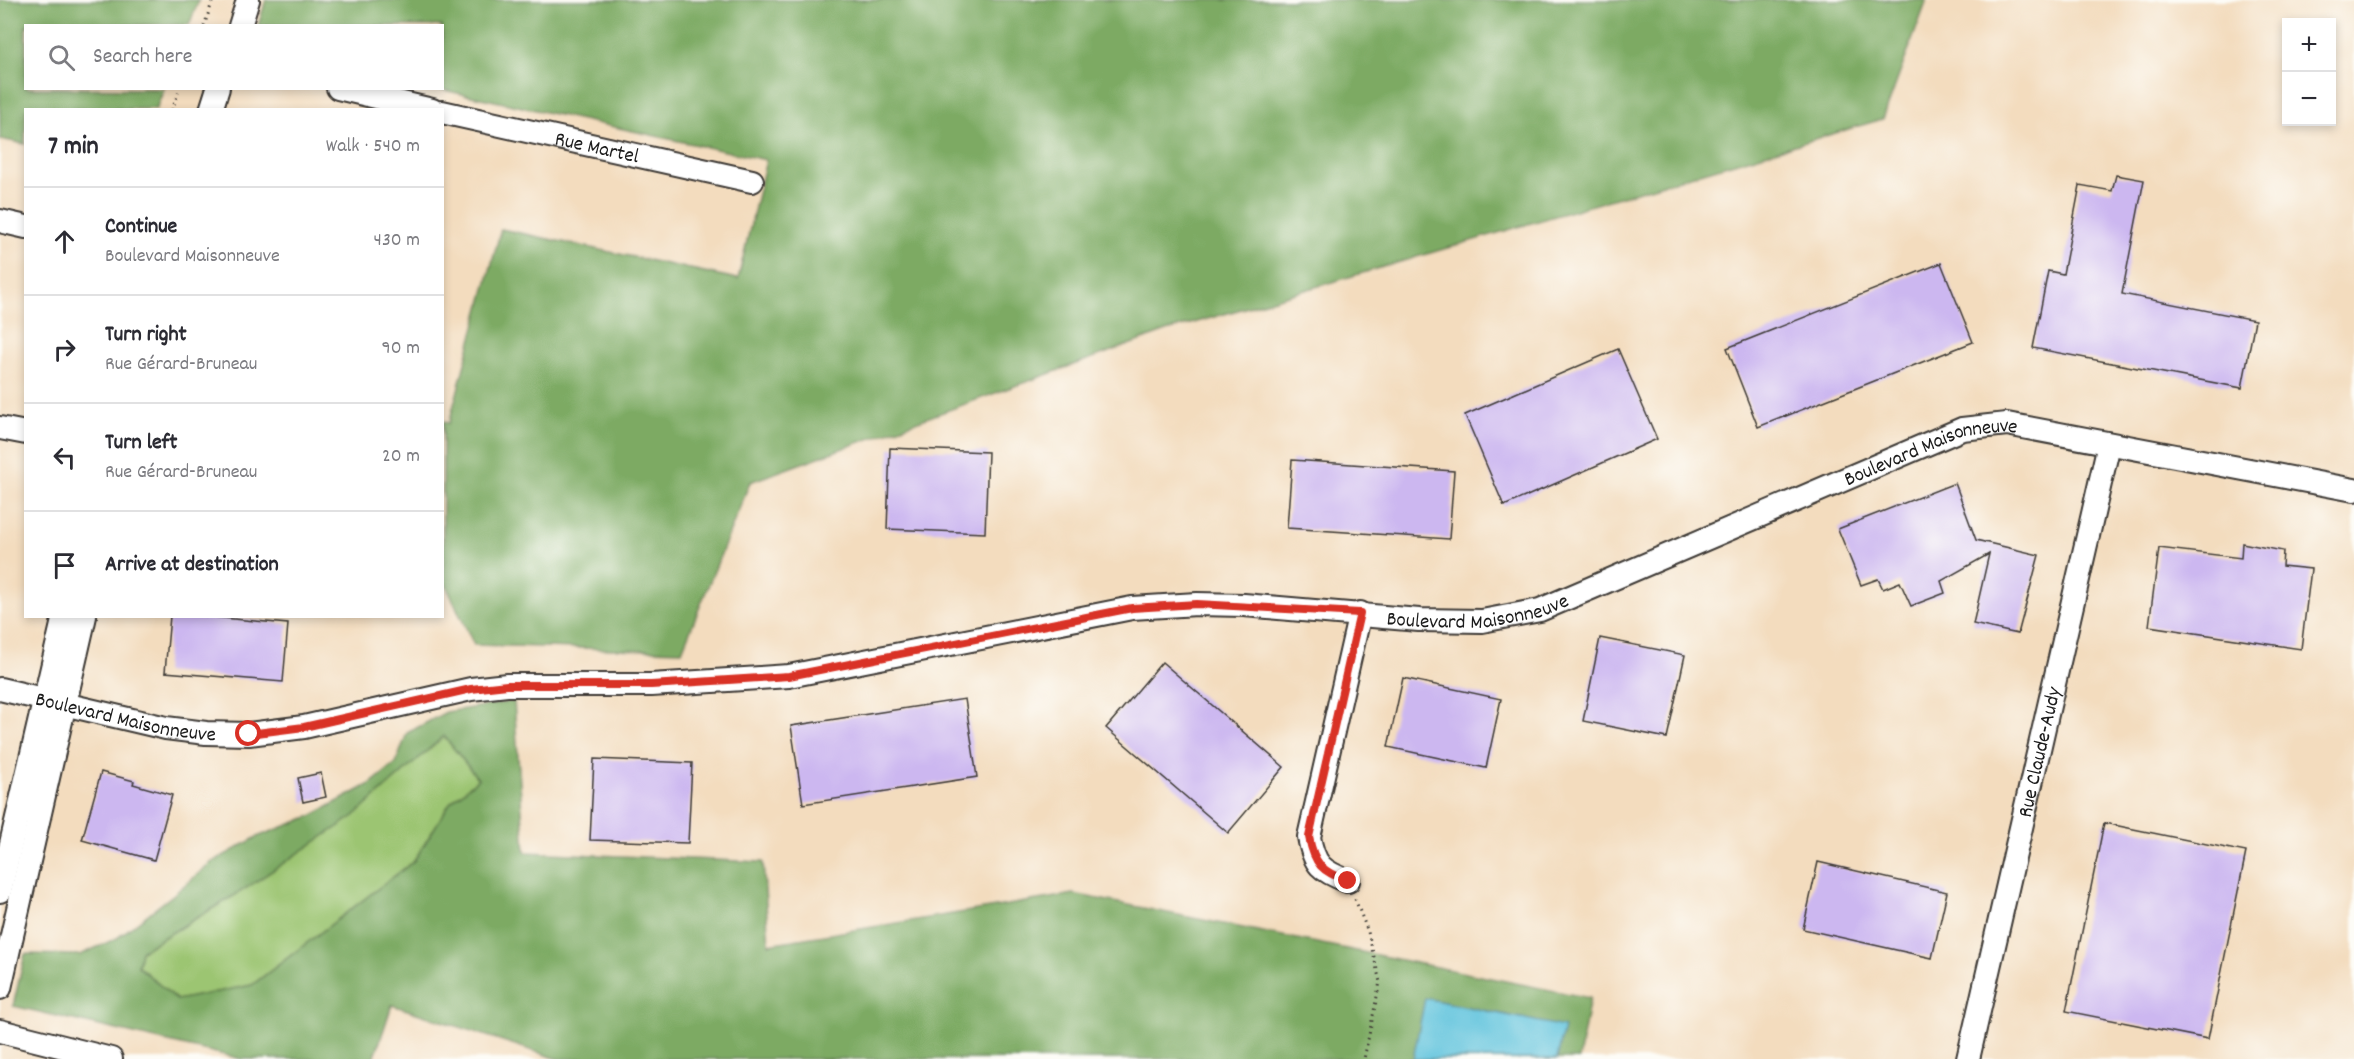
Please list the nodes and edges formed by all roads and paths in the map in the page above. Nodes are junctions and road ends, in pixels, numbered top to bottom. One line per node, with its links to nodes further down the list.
1 (213, 0): 3 (path)
2 (248, 0): 4 (street)
3 (205, 24)
4 (241, 24)
5 (179, 90): 8 (path)
6 (217, 90): 9 (street)
7 (347, 90): 10 (street)
8 (173, 108)
9 (212, 108)
10 (423, 108)
11 (444, 112): 12 (street, Rue Martel)
12 (752, 181)
13 (0, 221): 14 (street)
14 (24, 227)
15 (0, 428): 16 (street)
16 (24, 433)
17 (2109, 444): 18 (street, Boulevard Maisonneuve); 19 (street, Boulevard Maisonneuve); 30 (street, Rue Claude-Audy)
18 (2354, 490)
19 (1360, 613): 23 (street, Boulevard Maisonneuve); 24 (street)
20 (64, 618): 23 (street)
21 (84, 618): 23 (street)
22 (0, 689): 23 (street, Boulevard Maisonneuve)
23 (55, 701): 25 (street); 26 (street)
24 (1348, 881): 29 (path)
25 (0, 891)
26 (0, 988)
27 (0, 1031): 28 (street)
28 (111, 1059)
29 (1364, 1059)
30 (1968, 1059)

